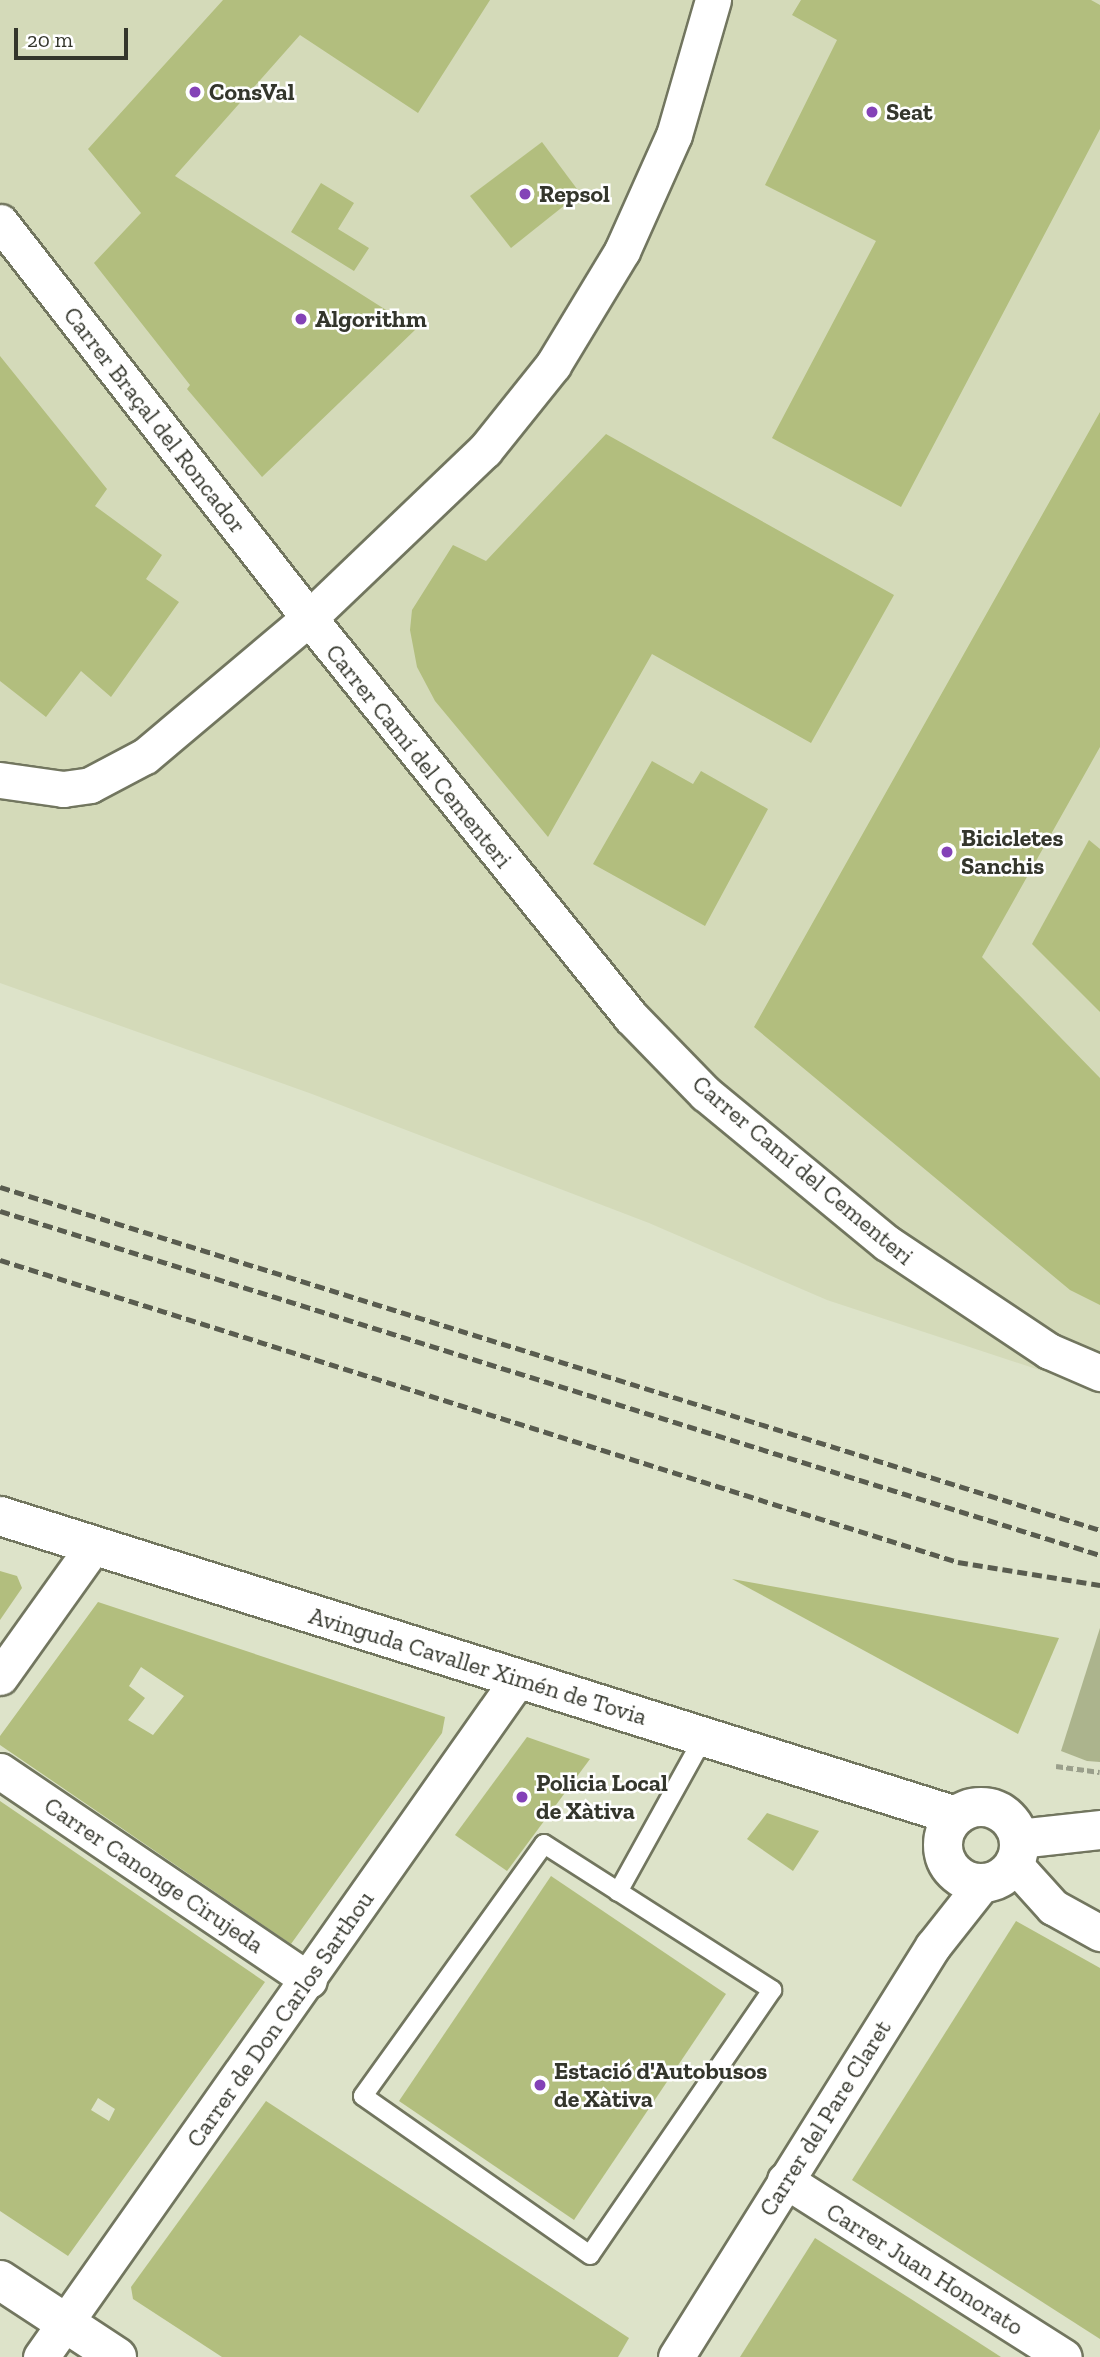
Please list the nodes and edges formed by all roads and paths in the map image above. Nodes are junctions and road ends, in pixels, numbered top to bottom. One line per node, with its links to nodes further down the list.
1 (713, 0): 3 (street, Carrer Camí del Cementeri)
2 (0, 222): 3 (street, Carrer Braçal del Roncador)
3 (309, 618): 4 (street); 5 (street, Carrer Camí del Cementeri)
4 (0, 780)
5 (1100, 1373)
6 (0, 1516): 7 (street, Avinguda Cavaller Ximén de Tovia)
7 (94, 1545): 8 (street); 9 (street, Avinguda Cavaller Ximén de Tovia)
8 (0, 1677)
9 (518, 1679): 10 (street, Avinguda Cavaller Ximén de Tovia); 20 (street, Carrer de Don Carlos Sarthou)
10 (704, 1737): 14 (street, Avinguda Cavaller Ximén de Tovia); 18 (lane)
11 (1055, 1766): 13 (path)
12 (0, 1771): 20 (street, Carrer Canonge Cirujeda)
13 (1100, 1772)
14 (956, 1816): 16 (street); 17 (street)
15 (1100, 1830): 16 (street)
16 (1017, 1852): 17 (street); 19 (street)
17 (982, 1884): 21 (street, Carrer del Pare Claret)
18 (618, 1892): 18 (lane)
19 (1100, 1933)
20 (309, 1980): 23 (street, Carrer de Don Carlos Sarthou)
21 (785, 2180): 26 (street, Carrer del Pare Claret); 27 (street, Carrer Juan Honorato)
22 (0, 2280): 23 (street)
23 (64, 2323): 24 (street, Carrer de Don Carlos Sarthou); 25 (street)
24 (40, 2357)
25 (117, 2357)
26 (676, 2357)
27 (1064, 2357)

